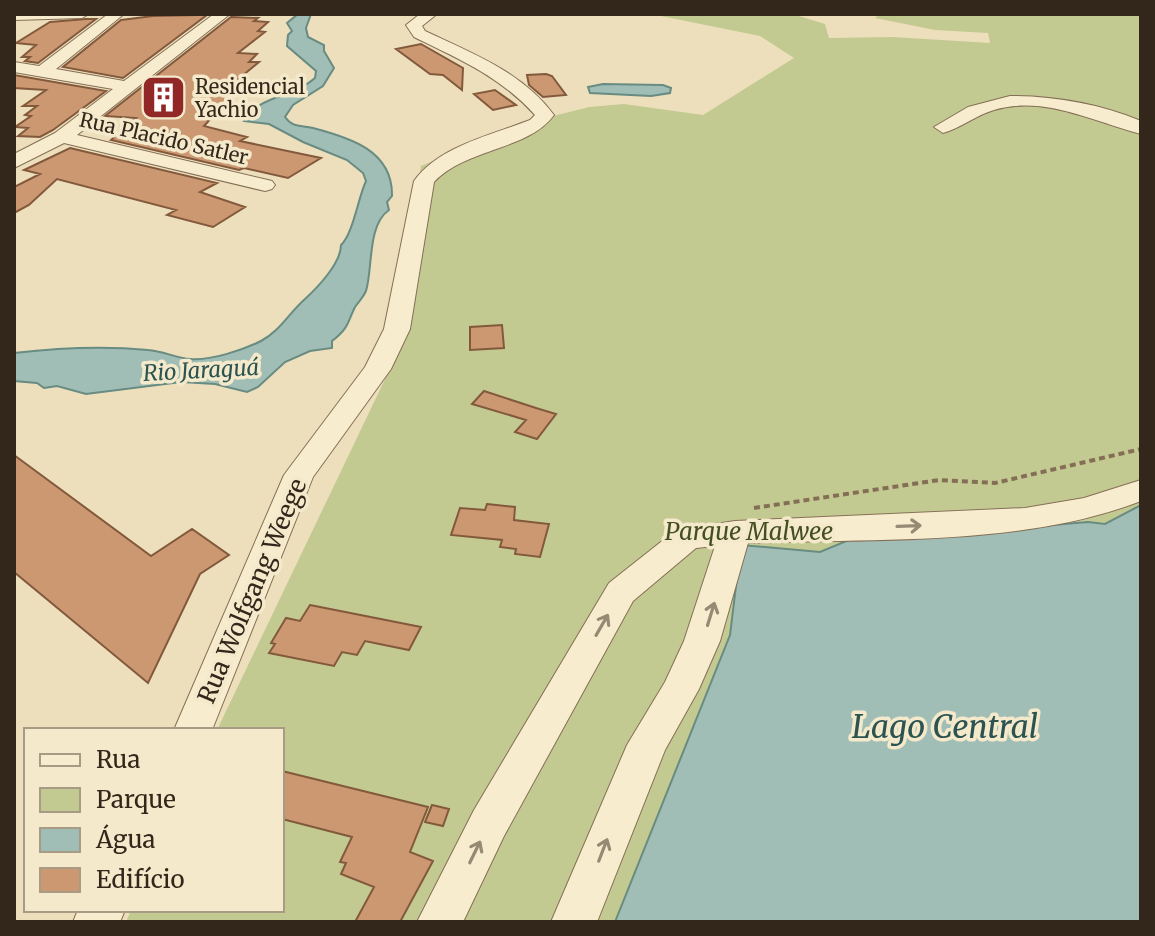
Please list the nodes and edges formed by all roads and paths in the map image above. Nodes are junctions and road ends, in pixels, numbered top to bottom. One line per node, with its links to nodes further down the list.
1 (82, 14): 5 (street)
2 (117, 14): 7 (street)
3 (223, 14): 8 (street, Rua Placido Satler)
4 (430, 14): 17 (street, Rua Wolfgang Weege)
5 (14, 16)
6 (14, 67): 7 (street)
7 (42, 72): 8 (street)
8 (129, 87): 11 (street, Rua Placido Satler)
9 (943, 127): 10 (street)
10 (1141, 128)
11 (62, 137): 12 (street); 13 (street, Rua Placido Satler)
12 (14, 162)
13 (265, 185)
14 (1141, 449): 16 (path)
15 (1141, 490): 16 (street, one-way to 15)
16 (740, 520): 18 (street, one-way to 16); 19 (street, one-way to 16)
17 (194, 728)
18 (440, 922)
19 (574, 922)

